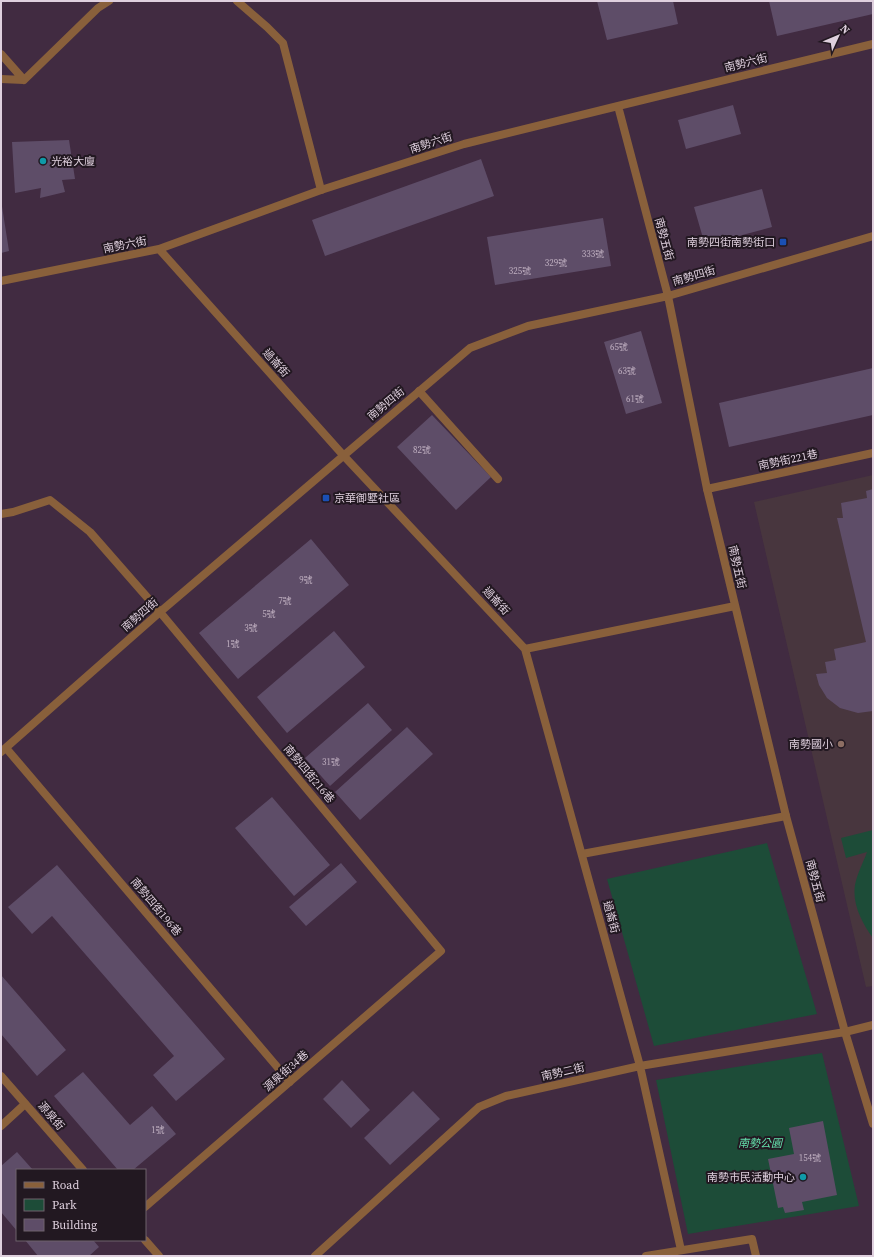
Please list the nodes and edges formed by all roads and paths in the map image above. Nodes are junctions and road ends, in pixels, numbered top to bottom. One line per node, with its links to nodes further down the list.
1 (109, 1): 6 (street)
2 (237, 1): 8 (street)
3 (873, 44): 7 (street, 南勢六街)
4 (1, 54): 6 (street)
5 (1, 79): 6 (street)
6 (24, 80)
7 (618, 106): 8 (street, 南勢六街); 12 (street, 南勢五街)
8 (321, 190): 10 (street, 南勢六街)
9 (873, 236): 12 (street, 南勢四街)
10 (159, 249): 11 (street, 南勢六街); 15 (street, 過崙街)
11 (1, 281)
12 (668, 296): 13 (street, 南勢四街); 17 (street, 南勢五街)
13 (419, 391): 15 (street, 南勢四街); 16 (street)
14 (873, 453): 17 (street, 南勢街221巷)
15 (343, 455): 20 (street, 南勢四街); 21 (street, 過崙街)
16 (498, 479)
17 (707, 489): 19 (street, 南勢五街)
18 (1, 514): 20 (street, 南勢四街216巷)
19 (735, 606): 21 (street); 23 (street, 南勢五街)
20 (160, 612): 22 (street, 南勢四街); 25 (street, 南勢四街216巷)
21 (525, 648): 24 (street, 過崙街)
22 (3, 750): 30 (street, 南勢四街196巷)
23 (786, 816): 24 (street); 27 (street, 南勢五街)
24 (582, 854): 28 (street, 過崙街)
25 (441, 951): 30 (street, 源泉街34巷)
26 (873, 1025): 27 (street, 南勢二街)
27 (845, 1032): 28 (street, 南勢二街); 32 (street, 南勢五街)
28 (640, 1066): 37 (street, 過崙街); 39 (street, 南勢二街)
29 (1, 1076): 31 (street, 源泉街)
30 (290, 1082): 35 (street, 源泉街34巷)
31 (25, 1104): 33 (street); 34 (street, 源泉街)
32 (873, 1124)
33 (1, 1126)
34 (82, 1169)
35 (146, 1207)
36 (146, 1241): 38 (street)
37 (681, 1250): 40 (street); 41 (street)
38 (159, 1256)
39 (315, 1256)
40 (646, 1256)
41 (756, 1256)

